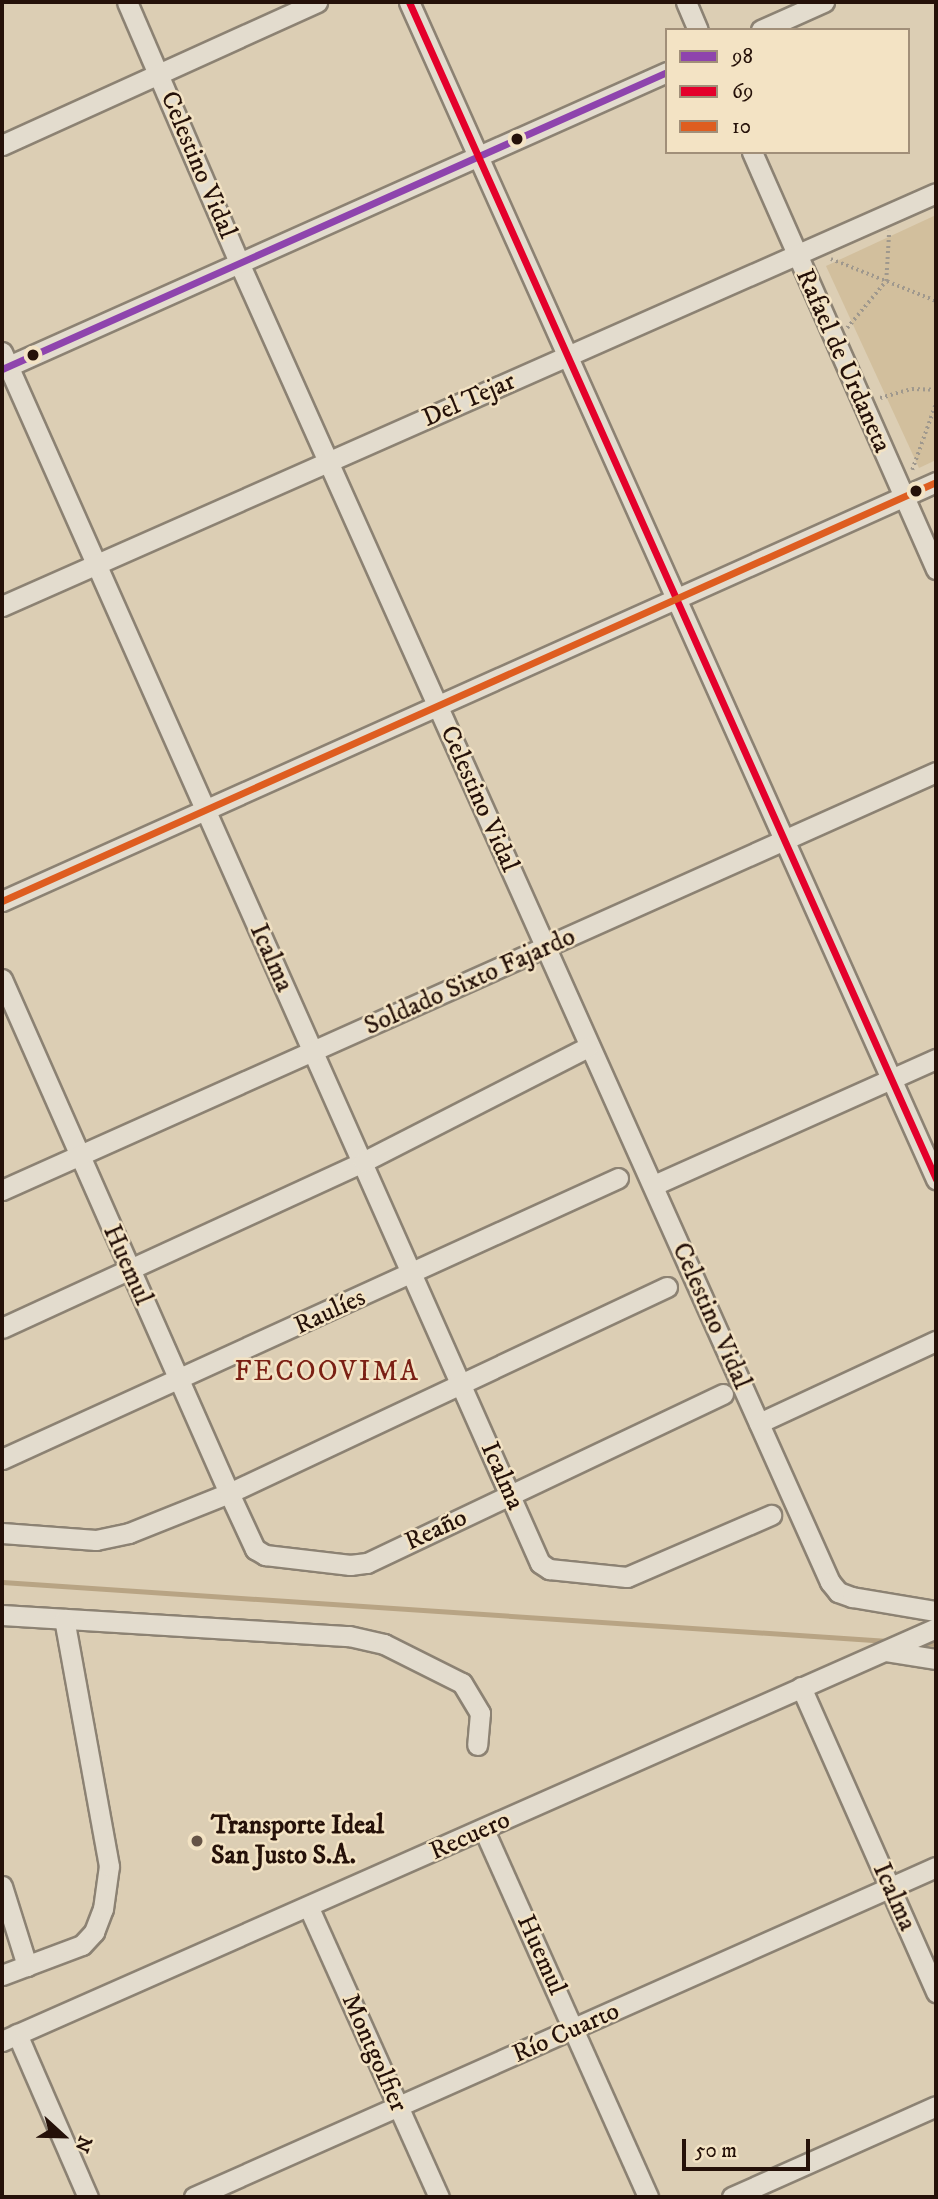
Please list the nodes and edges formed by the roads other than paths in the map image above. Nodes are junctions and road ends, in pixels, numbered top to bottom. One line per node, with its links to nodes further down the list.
1 (127, 2): 9 (street, Celestino Vidal)
2 (317, 2): 9 (street)
3 (409, 2): 12 (street)
4 (686, 2): 6 (street)
5 (824, 2): 7 (street)
6 (697, 28)
7 (766, 28)
8 (665, 73): 12 (street)
9 (160, 76): 10 (street); 15 (street, Celestino Vidal)
10 (2, 145)
11 (753, 154): 14 (street, Rafael de Urdaneta)
12 (476, 157): 15 (street); 16 (street)
13 (936, 193): 14 (street, Del Tejar)
14 (802, 252): 16 (street, Del Tejar); 20 (street, Rafael de Urdaneta)
15 (240, 265): 17 (street); 18 (street, Celestino Vidal)
16 (570, 355): 18 (street, Del Tejar); 23 (street)
17 (4, 363): 21 (street, Icalma)
18 (329, 462): 21 (street, Del Tejar); 25 (street, Celestino Vidal)
19 (936, 482): 20 (street)
20 (903, 496): 22 (street, Rafael de Urdaneta); 23 (street)
21 (96, 565): 24 (street, Del Tejar); 27 (street, Icalma)
22 (936, 569)
23 (677, 597): 25 (street); 28 (street)
24 (2, 606)
25 (436, 704): 27 (street); 30 (street, Celestino Vidal)
26 (936, 772): 28 (street, Soldado Sixto Fajardo)
27 (204, 807): 29 (street); 33 (street, Icalma)
28 (786, 841): 30 (street, Soldado Sixto Fajardo); 35 (street)
29 (2, 901)
30 (545, 948): 32 (street, Celestino Vidal); 33 (street, Soldado Sixto Fajardo)
31 (2, 979): 36 (street, Huemul)
32 (588, 1047): 37 (street); 40 (street, Celestino Vidal)
33 (313, 1053): 36 (street, Soldado Sixto Fajardo); 37 (street, Icalma)
34 (936, 1059): 35 (street)
35 (891, 1081): 39 (street); 40 (street)
36 (79, 1155): 41 (street, Soldado Sixto Fajardo); 42 (street, Huemul)
37 (363, 1162): 42 (street); 43 (street, Icalma)
38 (618, 1178): 43 (street, Raulíes)
39 (936, 1179)
40 (654, 1185): 50 (street, Celestino Vidal)
41 (2, 1190)
42 (130, 1270): 45 (street); 47 (street, Huemul)
43 (412, 1275): 47 (street, Raulíes); 48 (street, Icalma)
44 (667, 1287): 48 (street)
45 (2, 1328)
46 (936, 1341): 50 (street)
47 (179, 1382): 51 (street, Raulíes); 52 (street, Huemul)
48 (461, 1384): 52 (street); 53 (street, Icalma)
49 (723, 1394): 53 (street, Reaño)
50 (759, 1423): 57 (street, Celestino Vidal)
51 (2, 1459)
52 (229, 1493): 55 (street); 56 (street, Huemul)
53 (511, 1496): 54 (street, Icalma); 56 (street, Reaño)
54 (771, 1515)
55 (2, 1533)
56 (255, 1549)
57 (936, 1611)
58 (2, 1615): 59 (street)
59 (64, 1619): 64 (street); 70 (street)
60 (936, 1628): 61 (street, Recuero)
61 (886, 1650): 62 (street); 63 (street, Recuero)
62 (936, 1659)
63 (802, 1687): 65 (street, Recuero); 68 (street, Icalma)
64 (477, 1745)
65 (484, 1830): 69 (street, Recuero); 73 (street, Huemul)
66 (936, 1867): 68 (street, Río Cuarto)
67 (2, 1886): 70 (street)
68 (890, 1888): 72 (street, Icalma); 73 (street, Río Cuarto)
69 (309, 1908): 74 (street, Recuero); 76 (street, Montgolfier)
70 (27, 1966): 71 (street)
71 (2, 1975)
72 (936, 1992)
73 (575, 2029): 76 (street, Río Cuarto); 80 (street, Huemul)
74 (9, 2038): 77 (street)
75 (936, 2106): 81 (street)
76 (398, 2107): 78 (street, Río Cuarto); 79 (street, Montgolfier)
77 (88, 2197)
78 (194, 2197)
79 (439, 2197)
80 (648, 2197)
81 (732, 2197)

